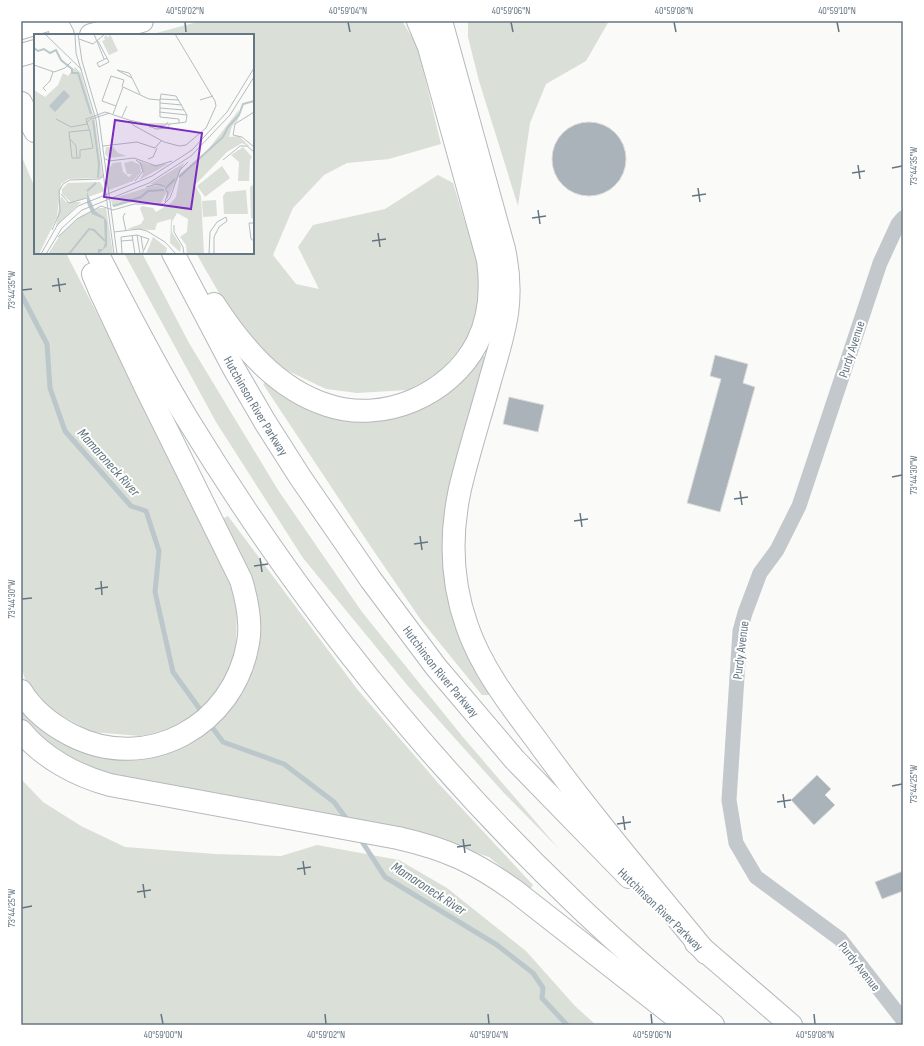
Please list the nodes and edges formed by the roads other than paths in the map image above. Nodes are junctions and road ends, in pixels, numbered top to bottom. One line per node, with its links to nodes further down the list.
1 (44, 21): 6 (main road)
2 (56, 21): 7 (main road)
3 (142, 21): 8 (main road)
4 (418, 21): 17 (main road)
5 (441, 21): 20 (main road)
6 (21, 28)
7 (62, 34)
8 (95, 34)
9 (34, 51): 10 (main road)
10 (21, 56)
11 (21, 103): 12 (main road)
12 (34, 129)
13 (903, 218): 21 (street, Purdy Avenue)
14 (85, 254): 18 (main road)
15 (98, 254): 23 (main road)
16 (174, 254): 20 (main road, Hutchinson River Parkway)
17 (181, 254)
18 (21, 692)
19 (21, 731): 22 (main road)
20 (706, 953): 24 (main road, Hutchinson River Parkway)
21 (903, 1020)
22 (686, 1025)
23 (713, 1025)
24 (791, 1025)

